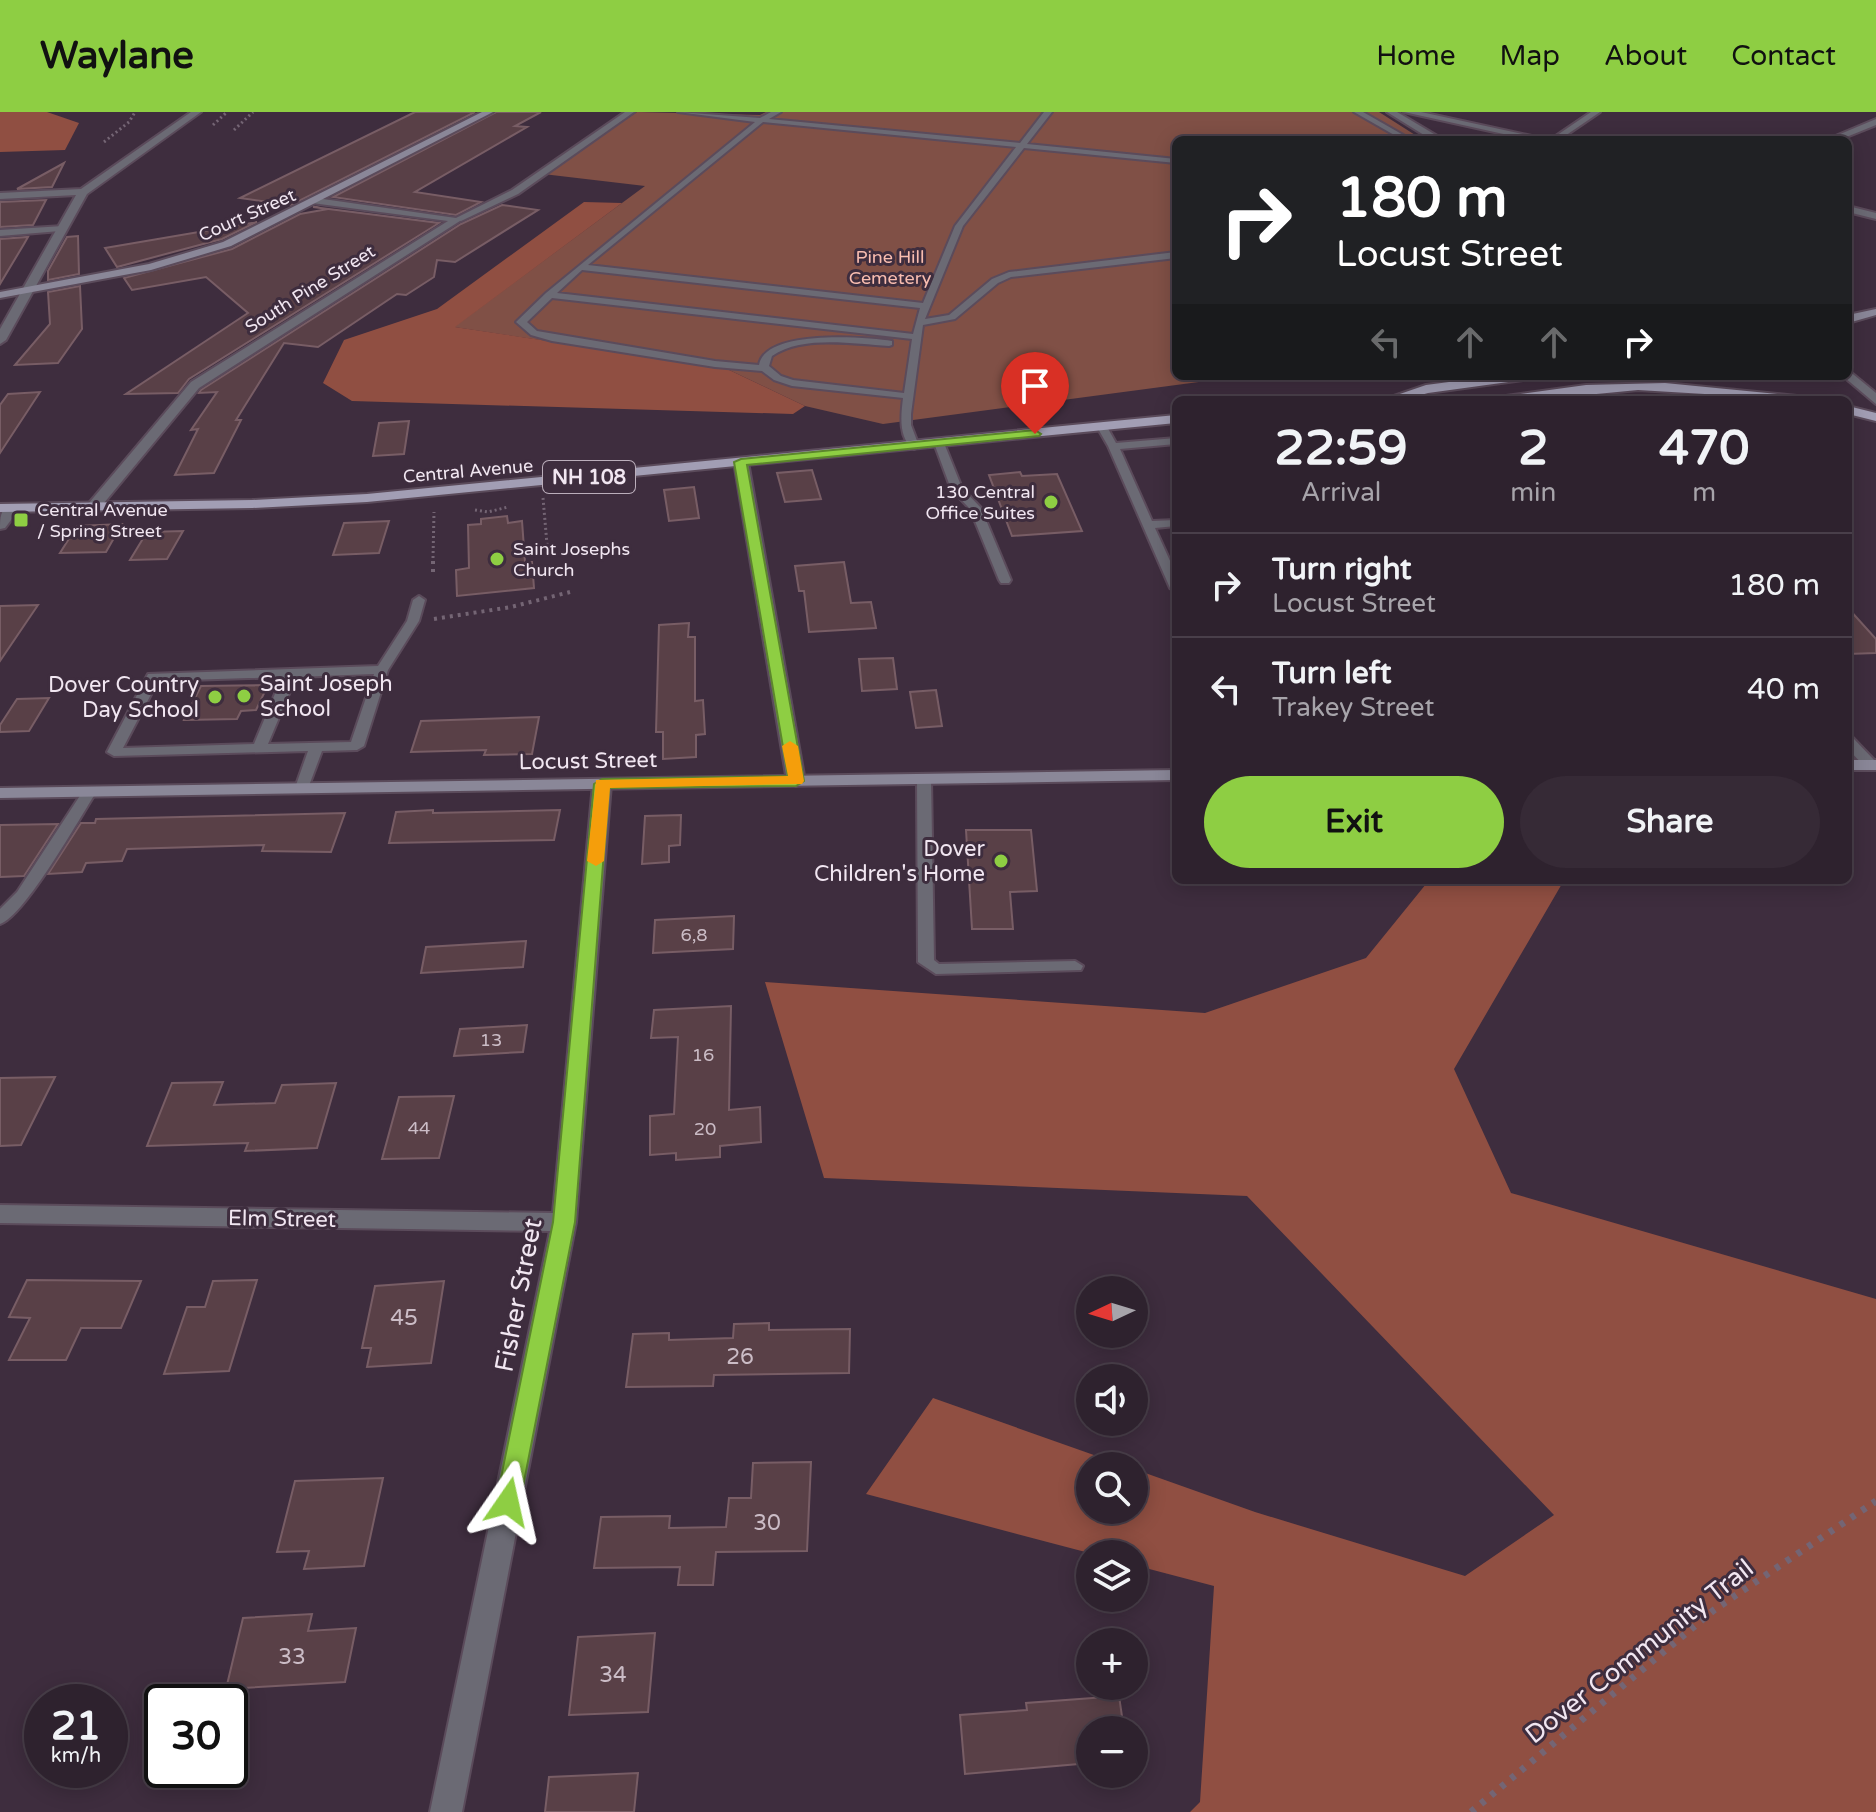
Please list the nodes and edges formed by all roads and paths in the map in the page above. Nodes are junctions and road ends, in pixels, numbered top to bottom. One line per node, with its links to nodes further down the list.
1 (135, 112): 21 (path)
2 (197, 112): 24 (street)
3 (253, 112): 15 (path)
4 (489, 112): 26 (street, Court Street)
5 (630, 112): 29 (lane)
6 (682, 112): 13 (lane)
7 (777, 112): 13 (lane)
8 (1048, 112): 22 (lane)
9 (1358, 112): 16 (lane)
10 (1391, 112): 17 (street)
11 (1408, 112): 18 (street)
12 (1596, 112): 19 (lane)
13 (761, 120): 22 (lane); 33 (lane)
14 (1876, 122): 20 (street)
15 (234, 130)
16 (1401, 136)
17 (1432, 136)
18 (1525, 136)
19 (1560, 136)
20 (1841, 136)
21 (104, 142)
22 (1022, 145): 23 (lane); 37 (lane)
23 (1172, 161)
24 (83, 192): 25 (street); 30 (street)
25 (0, 196)
26 (316, 201): 29 (street, South Pine Street); 34 (street, Court Street)
27 (1852, 210): 28 (street)
28 (1876, 216)
29 (458, 219): 62 (street, South Pine Street)
30 (60, 228): 31 (lane); 34 (street)
31 (0, 233)
32 (1172, 255): 40 (lane)
33 (580, 267): 36 (lane); 37 (lane)
34 (30, 289): 35 (street, Court Street); 41 (street)
35 (0, 295)
36 (549, 295): 42 (lane); 43 (lane)
37 (925, 306): 40 (lane)
38 (1876, 312): 39 (street)
39 (1852, 318)
40 (919, 323): 42 (lane)
41 (0, 340)
42 (916, 340): 43 (lane); 46 (lane)
43 (763, 368): 46 (lane)
44 (1852, 378): 50 (street)
45 (1493, 380): 47 (main road)
46 (908, 396): 57 (lane)
47 (1411, 396)
48 (1555, 396): 49 (main road)
49 (1740, 396)
50 (1876, 400)
51 (1852, 411): 52 (main road)
52 (1876, 417)
53 (1170, 420): 54 (main road, Central Avenue / NH 108)
54 (1102, 427): 56 (main road, Central Avenue / NH 108); 58 (lane)
55 (1172, 442): 58 (lane)
56 (939, 443): 57 (main road, Central Avenue / NH 108); 70 (lane)
57 (914, 446): 59 (main road, Central Avenue / NH 108)
58 (1113, 446): 66 (lane)
59 (741, 462): 62 (main road, Central Avenue / NH 108); 83 (street)
60 (543, 493): 67 (path)
61 (434, 503): 68 (path)
62 (94, 506): 63 (main road, Central Avenue / NH 108)
63 (6, 508): 65 (street)
64 (1172, 523): 66 (lane)
65 (0, 525)
66 (1147, 525): 69 (lane)
67 (548, 556)
68 (433, 572)
69 (1172, 579)
70 (1005, 580)
71 (570, 592): 73 (path)
72 (419, 600): 73 (lane)
73 (413, 621): 74 (lane)
74 (382, 670): 75 (lane); 77 (lane)
75 (291, 672): 78 (lane); 78 (lane)
76 (1852, 745): 80 (lane)
77 (316, 747): 78 (lane); 85 (lane)
78 (259, 748)
79 (1852, 765): 80 (street)
80 (1874, 765)
81 (1172, 775): 82 (street, Locust Street)
82 (924, 779): 83 (street, Locust Street); 89 (lane)
83 (796, 781): 84 (street, Locust Street)
84 (602, 784): 85 (street, Locust Street); 91 (street, Fisher Street)
85 (302, 788): 86 (street, Locust Street)
86 (90, 791): 87 (street, Locust Street); 88 (lane)
87 (1, 795)
88 (0, 919)
89 (1075, 966)
90 (0, 1214): 91 (street, Elm Street)
91 (564, 1222): 93 (street, Fisher Street)
92 (1876, 1501): 94 (path, Dover Community Trail)
93 (446, 1812)
94 (1471, 1812)

